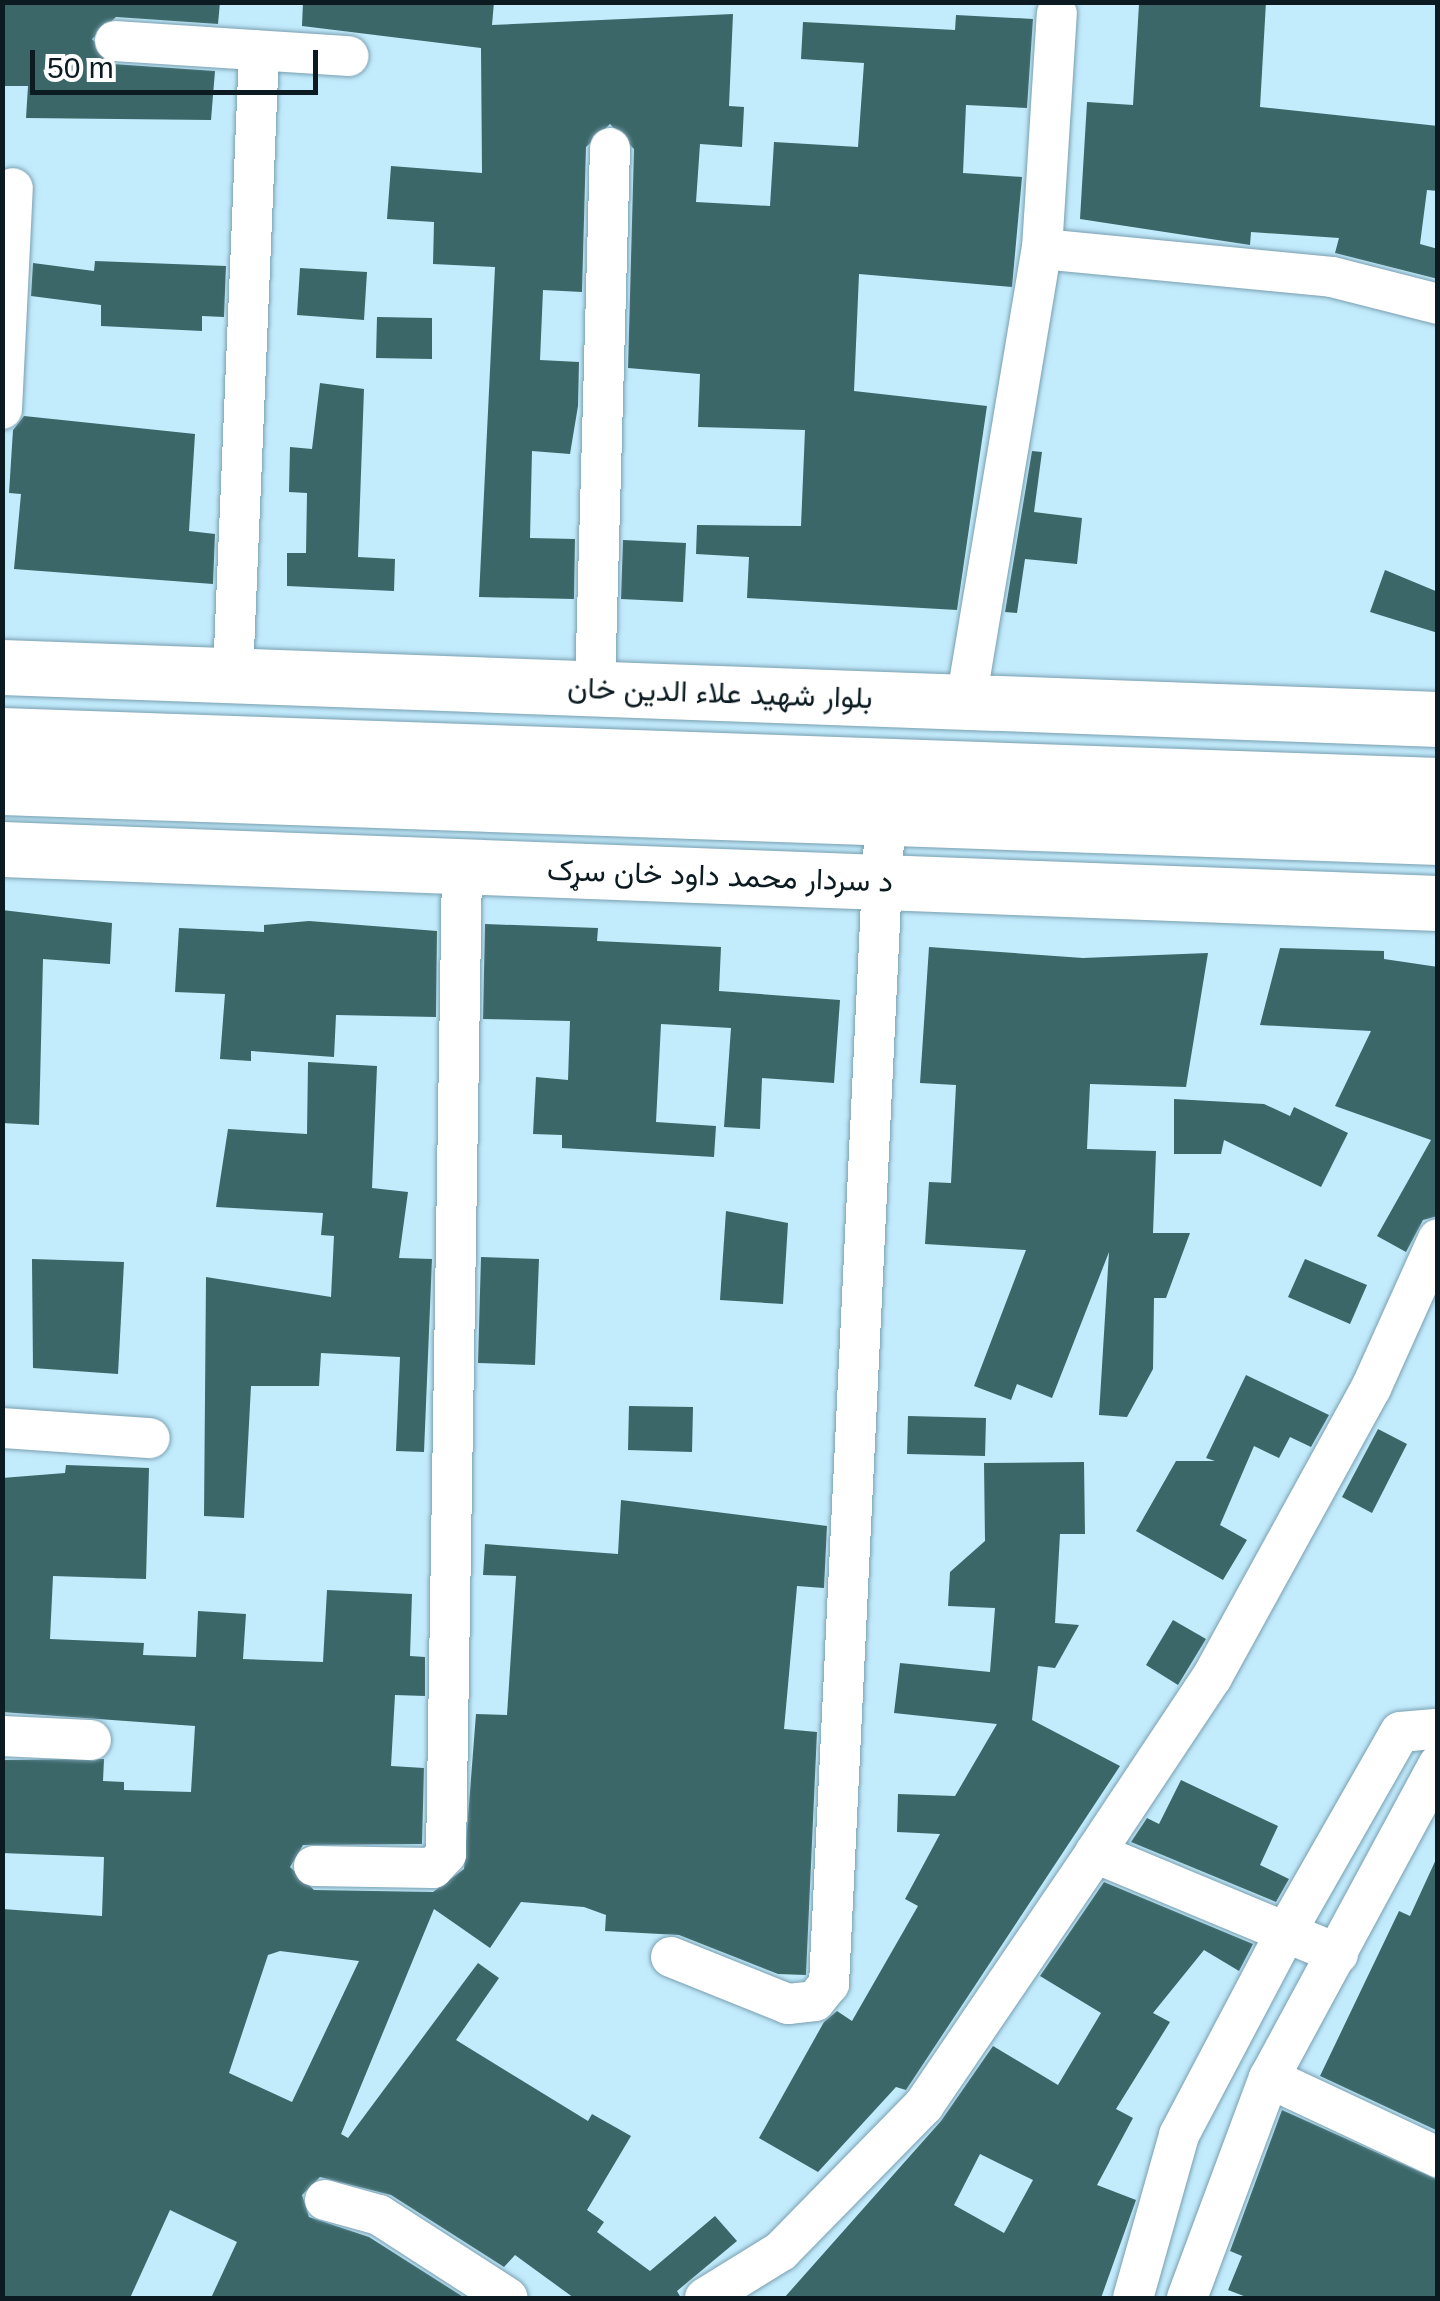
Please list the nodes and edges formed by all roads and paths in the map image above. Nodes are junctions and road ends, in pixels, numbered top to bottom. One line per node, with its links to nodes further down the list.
1 (1057, 13): 7 (street)
2 (115, 41): 3 (street)
3 (258, 51): 4 (street); 11 (street)
4 (348, 56)
5 (610, 148): 12 (street)
6 (13, 188): 9 (street)
7 (1042, 249): 8 (street); 13 (street)
8 (1438, 304)
9 (2, 409)
10 (2, 667): 11 (main road, بلوار شهید علاء الدین خان)
11 (233, 675): 12 (main road, بلوار شهید علاء الدین خان)
12 (595, 688): 13 (main road, بلوار شهید علاء الدین خان)
13 (966, 701): 14 (main road, بلوار شهید علاء الدین خان)
14 (1438, 719)
15 (2, 735): 16 (main road)
16 (1438, 786)
17 (2, 788): 18 (main road)
18 (884, 817): 19 (main road); 22 (street)
19 (1438, 837)
20 (2, 849): 21 (main road, د سردار محمد داود خان سړک)
21 (462, 867): 22 (main road, د سردار محمد داود خان سړک); 32 (street)
22 (883, 882): 23 (main road, د سردار محمد داود خان سړک); 35 (street)
23 (1438, 903)
24 (1438, 1239): 31 (street)
25 (2, 1428): 26 (street)
26 (150, 1438)
27 (1438, 1729): 33 (street)
28 (2, 1736): 29 (street)
29 (91, 1740)
30 (1438, 1765): 34 (street)
31 (1094, 1853): 33 (street); 40 (street)
32 (314, 1866)
33 (1286, 1932): 34 (street); 41 (street)
34 (1338, 1954): 36 (street)
35 (671, 1957)
36 (1269, 2078): 37 (street); 42 (street)
37 (1438, 2157)
38 (325, 2200): 39 (street)
39 (508, 2298)
40 (705, 2298)
41 (1133, 2298)
42 (1186, 2298)

